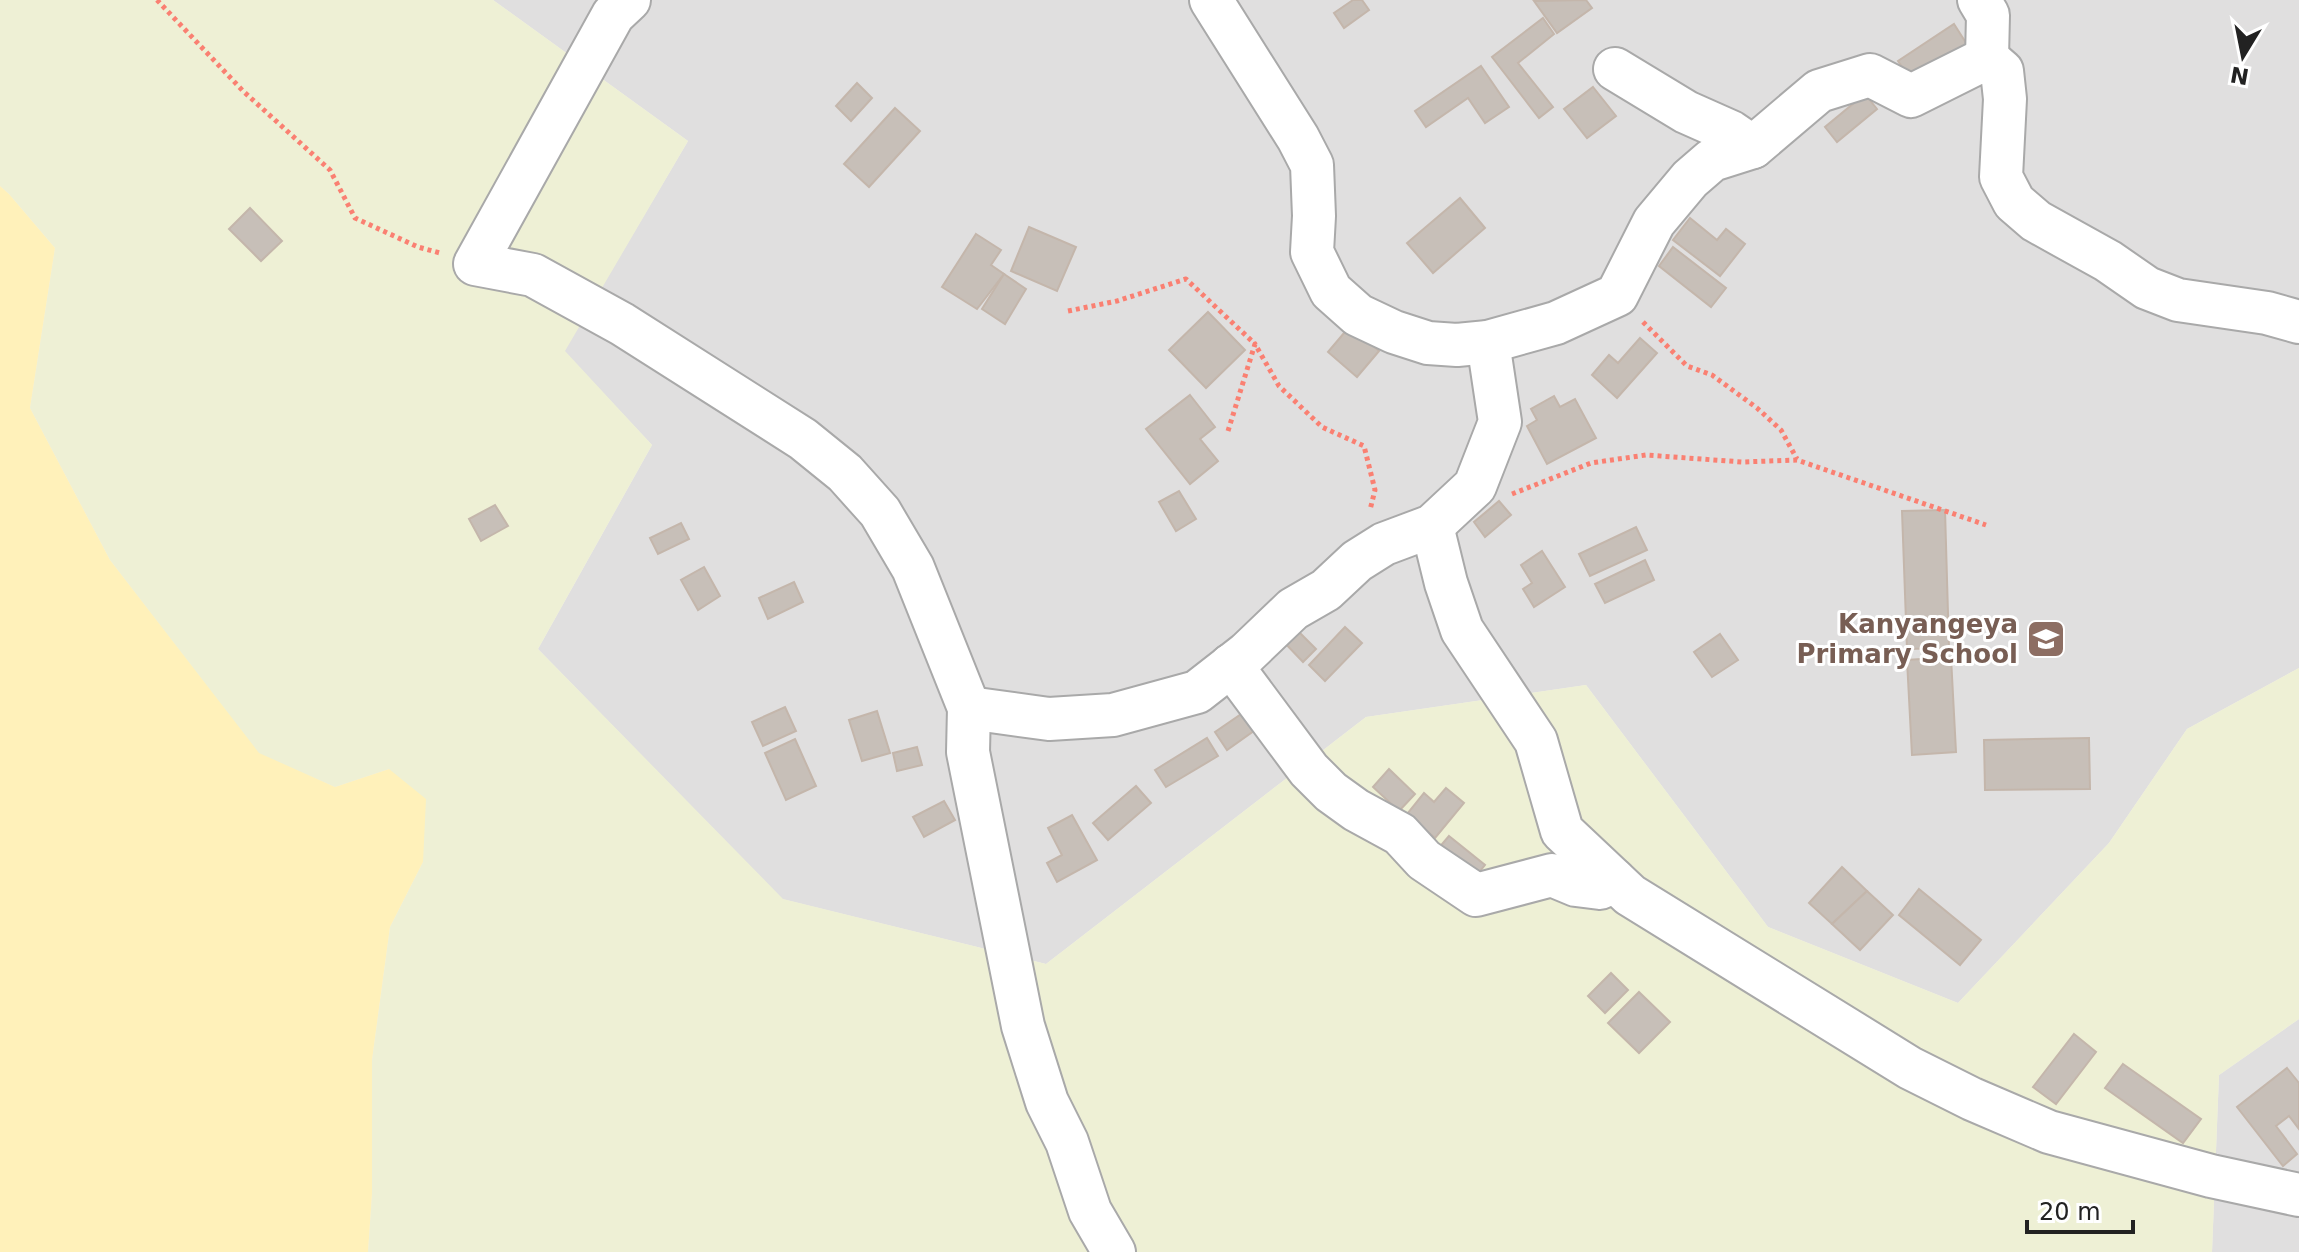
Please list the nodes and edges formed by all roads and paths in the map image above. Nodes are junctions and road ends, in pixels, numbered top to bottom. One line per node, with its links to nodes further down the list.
1 (157, 0): 8 (path)
2 (629, 0): 8 (street)
3 (1211, 0): 12 (street)
4 (1979, 0): 5 (street)
5 (1987, 58): 7 (street); 11 (street)
6 (1615, 69): 7 (street)
7 (1753, 147): 9 (street)
8 (475, 264): 21 (street)
9 (1617, 295): 12 (street); 15 (path)
10 (1068, 311): 13 (path)
11 (2299, 322)
12 (1488, 342): 18 (street)
13 (1255, 344): 14 (path); 19 (path)
14 (1228, 431)
15 (1797, 460): 16 (path); 17 (path)
16 (1504, 497)
17 (1986, 525)
18 (1432, 526): 19 (street); 22 (street)
19 (1357, 561): 20 (street)
20 (1231, 665): 21 (street); 22 (street)
21 (969, 708): 24 (street)
22 (1614, 880): 23 (street)
23 (2299, 1195)
24 (1114, 1252)

